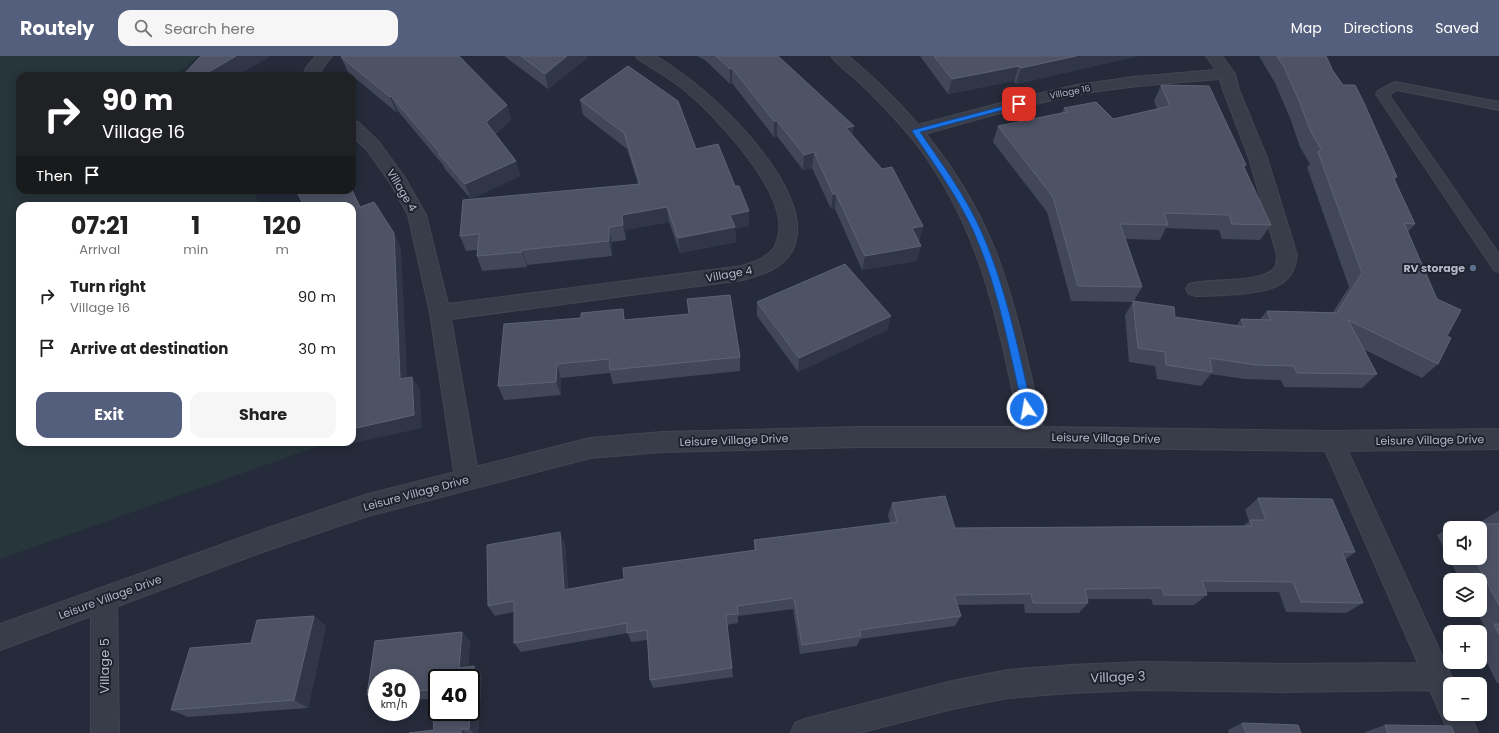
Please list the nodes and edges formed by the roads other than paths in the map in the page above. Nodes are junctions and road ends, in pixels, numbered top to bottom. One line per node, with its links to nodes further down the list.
1 (324, 56): 5 (street)
2 (644, 56): 12 (street, Village 4)
3 (839, 56): 9 (street)
4 (1214, 56): 6 (street)
5 (312, 72)
6 (1227, 74): 9 (street, Village 16); 11 (street)
7 (1499, 106): 10 (lane)
8 (356, 130): 12 (street, Village 4)
9 (916, 131): 13 (street)
10 (1499, 266)
11 (1196, 289)
12 (440, 313): 16 (street, Village 4)
13 (1034, 438): 15 (street, Leisure Village Drive); 16 (street, Leisure Village Drive)
14 (1499, 440): 15 (street, Leisure Village Drive)
15 (1332, 441): 19 (street)
16 (467, 478): 17 (street, Leisure Village Drive)
17 (104, 599): 18 (street, Leisure Village Drive); 22 (street, Village 5)
18 (0, 637)
19 (1437, 676): 20 (street); 23 (street, Village 3)
20 (1443, 689)
21 (1458, 721): 24 (street)
22 (105, 733)
23 (805, 733)
24 (1464, 733)

